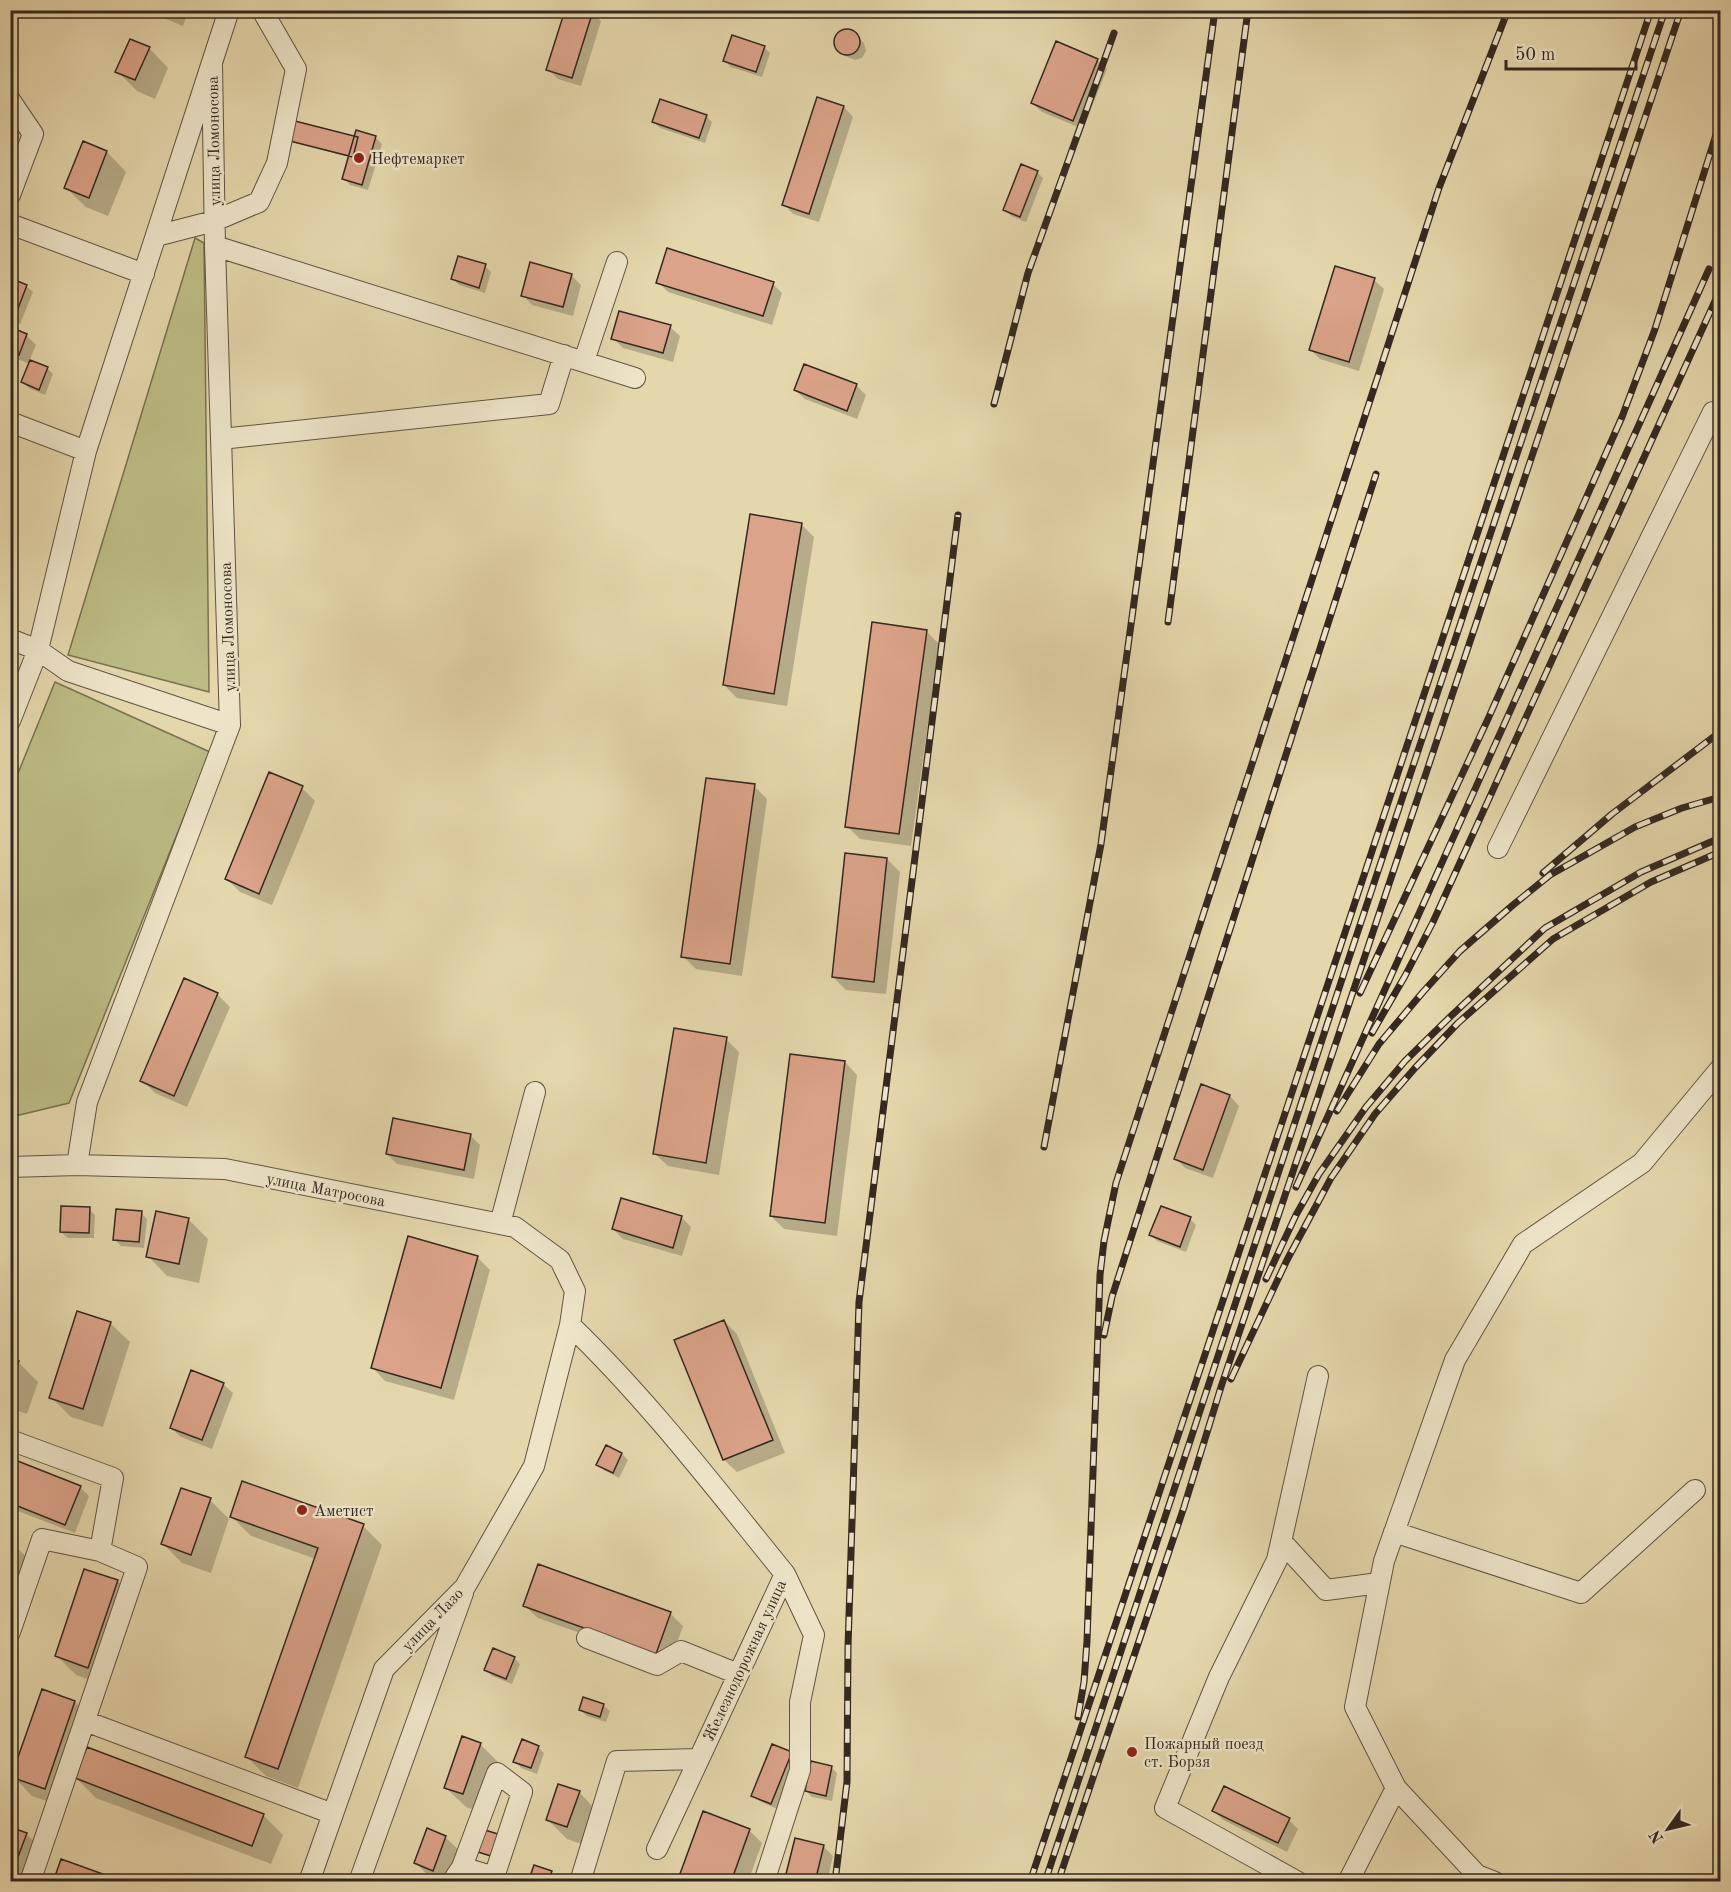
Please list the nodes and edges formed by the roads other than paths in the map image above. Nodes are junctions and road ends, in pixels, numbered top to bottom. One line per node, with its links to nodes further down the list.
1 (229, 10): 3 (street, улица Ломоносова)
2 (262, 10): 6 (street)
3 (212, 63): 6 (street, улица Ломоносова); 8 (street, улица Ломоносова)
4 (10, 100): 5 (street)
5 (10, 195)
6 (214, 221): 8 (street); 9 (street, улица Ломоносова)
7 (10, 224): 11 (street)
8 (156, 236): 11 (street, улица Ломоносова)
9 (215, 246): 12 (street); 17 (street, улица Ломоносова)
10 (617, 262): 13 (street)
11 (144, 274): 18 (street, улица Ломоносова)
12 (564, 355): 13 (street); 17 (street)
13 (584, 361): 14 (street)
14 (635, 378)
15 (1720, 412): 23 (street)
16 (10, 422): 18 (street)
17 (221, 439): 22 (street, улица Ломоносова)
18 (86, 451): 20 (street, улица Ломоносова)
19 (10, 639): 20 (street)
20 (38, 650): 21 (street, улица Ломоносова); 22 (street)
21 (10, 721)
22 (230, 725): 26 (street, улица Ломоносова)
23 (1498, 848)
24 (1720, 1069): 33 (street)
25 (535, 1092): 28 (street)
26 (77, 1165): 27 (street, улица Матросова); 28 (street, улица Матросова)
27 (10, 1167)
28 (500, 1224): 29 (street, улица Матросова)
29 (570, 1325): 36 (street, Железнодорожная улица); 38 (street, улица Лазо)
30 (1317, 1376): 34 (street)
31 (10, 1440): 35 (street)
32 (1695, 1490): 33 (street)
33 (1394, 1532): 37 (street)
34 (1282, 1542): 37 (street); 53 (street)
35 (100, 1551): 39 (street); 42 (street)
36 (785, 1574): 41 (street, Железнодорожная улица); 52 (street)
37 (1380, 1583): 44 (street)
38 (465, 1587): 45 (street, улица Лазо); 50 (street)
39 (10, 1632)
40 (587, 1638): 41 (street)
41 (738, 1674): 43 (street, Железнодорожная улица)
42 (85, 1721): 45 (street); 48 (street)
43 (699, 1759): 46 (street); 51 (street, Железнодорожная улица)
44 (1396, 1788): 54 (street); 55 (street)
45 (333, 1814): 49 (street, улица Лазо)
46 (657, 1849)
47 (457, 1874): 47 (street)
48 (30, 1881)
49 (309, 1881)
50 (359, 1881)
51 (580, 1881)
52 (764, 1881)
53 (1298, 1881)
54 (1348, 1881)
55 (1495, 1881)

